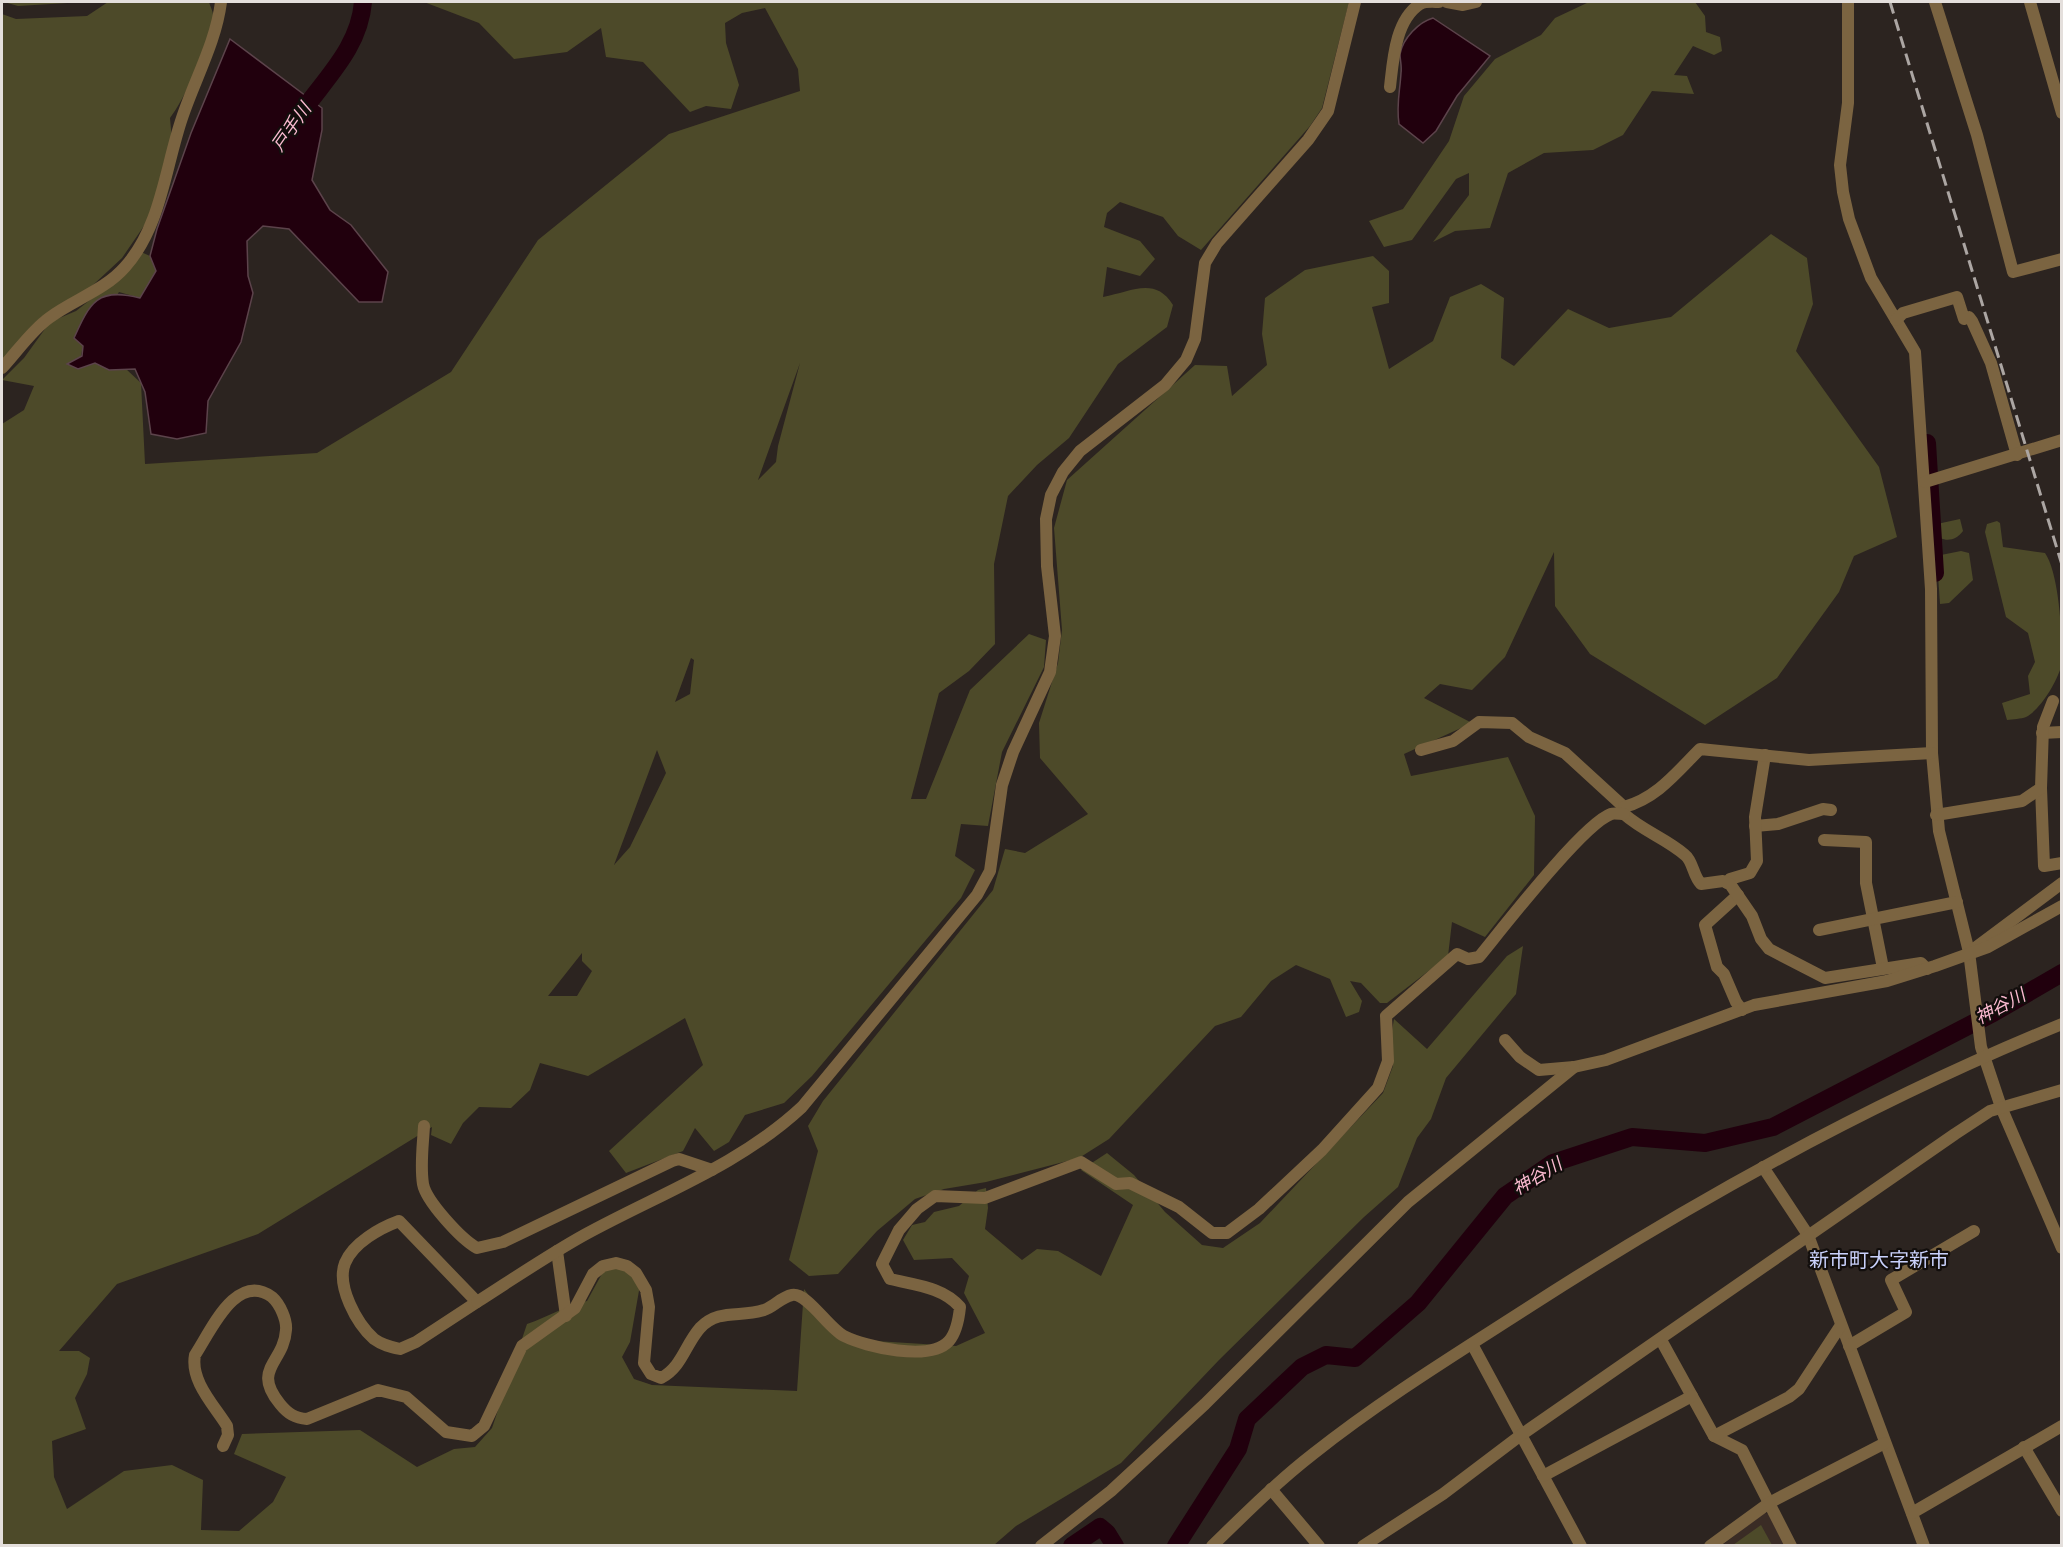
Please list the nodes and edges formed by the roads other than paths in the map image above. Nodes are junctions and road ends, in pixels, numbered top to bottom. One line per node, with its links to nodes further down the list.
1 (221, 2): 13 (street)
2 (1355, 2): 49 (street)
3 (1439, 2): 9 (street)
4 (1447, 2): 5 (street)
5 (1476, 2)
6 (1848, 2): 12 (street)
7 (1935, 2): 11 (street)
8 (2030, 2): 10 (street)
9 (1390, 87)
10 (2061, 107)
11 (2061, 259)
12 (1896, 320): 15 (street); 16 (street)
13 (2, 368)
14 (2061, 440): 15 (street)
15 (2017, 455): 16 (street)
16 (1930, 480): 21 (street)
17 (2053, 701): 19 (street)
18 (2061, 732): 19 (street)
19 (2042, 733): 23 (street)
20 (1421, 750): 25 (street)
21 (1932, 753): 22 (street); 26 (street)
22 (1765, 755): 25 (street); 27 (street)
23 (2040, 788): 26 (street); 29 (street)
24 (1831, 810): 27 (street)
25 (1624, 811): 30 (street); 55 (street)
26 (1936, 815): 33 (street)
27 (1755, 826): 30 (street)
28 (1824, 840): 35 (street)
29 (2061, 863)
30 (1727, 883): 32 (street)
31 (2061, 883): 37 (street)
32 (1738, 895): 38 (street); 40 (street)
33 (1957, 902): 35 (street); 37 (street)
34 (2061, 906): 37 (street)
35 (1874, 921): 36 (street); 38 (street)
36 (1819, 930)
37 (1969, 952): 39 (street); 43 (street)
38 (1883, 968): 39 (street)
39 (1927, 969): 40 (street)
40 (1743, 1010): 44 (street)
41 (2061, 1024): 43 (street)
42 (1505, 1040): 44 (street)
43 (1983, 1052): 46 (street); 48 (street)
44 (1574, 1067): 73 (street)
45 (2061, 1090): 46 (street)
46 (2001, 1107): 51 (street); 52 (street)
47 (424, 1126): 49 (street)
48 (1763, 1167): 51 (street); 58 (street)
49 (711, 1170): 53 (street)
50 (1974, 1231): 59 (street)
51 (1808, 1234): 56 (street); 57 (street)
52 (2061, 1248)
53 (557, 1251): 54 (street); 55 (street)
54 (477, 1302): 54 (street)
55 (566, 1316): 65 (street)
56 (1841, 1324): 59 (street); 63 (street)
57 (1661, 1340): 60 (street); 62 (street)
58 (1472, 1344): 62 (street); 68 (street)
59 (1849, 1346): 64 (street)
60 (1692, 1396): 63 (street); 67 (street)
61 (2061, 1426): 66 (street)
62 (1521, 1436): 67 (street); 75 (street)
63 (1714, 1436): 69 (street)
64 (1885, 1443): 69 (street); 71 (street)
65 (223, 1446)
66 (2024, 1447): 70 (street); 71 (street)
67 (1543, 1476): 76 (street)
68 (1271, 1490): 72 (street); 74 (street)
69 (1769, 1503): 77 (street); 78 (street)
70 (2061, 1511)
71 (1912, 1512): 79 (street)
72 (1218, 1543)
73 (1041, 1545)
74 (1320, 1545)
75 (1363, 1545)
76 (1581, 1545)
77 (1710, 1545)
78 (1791, 1545)
79 (1924, 1545)

